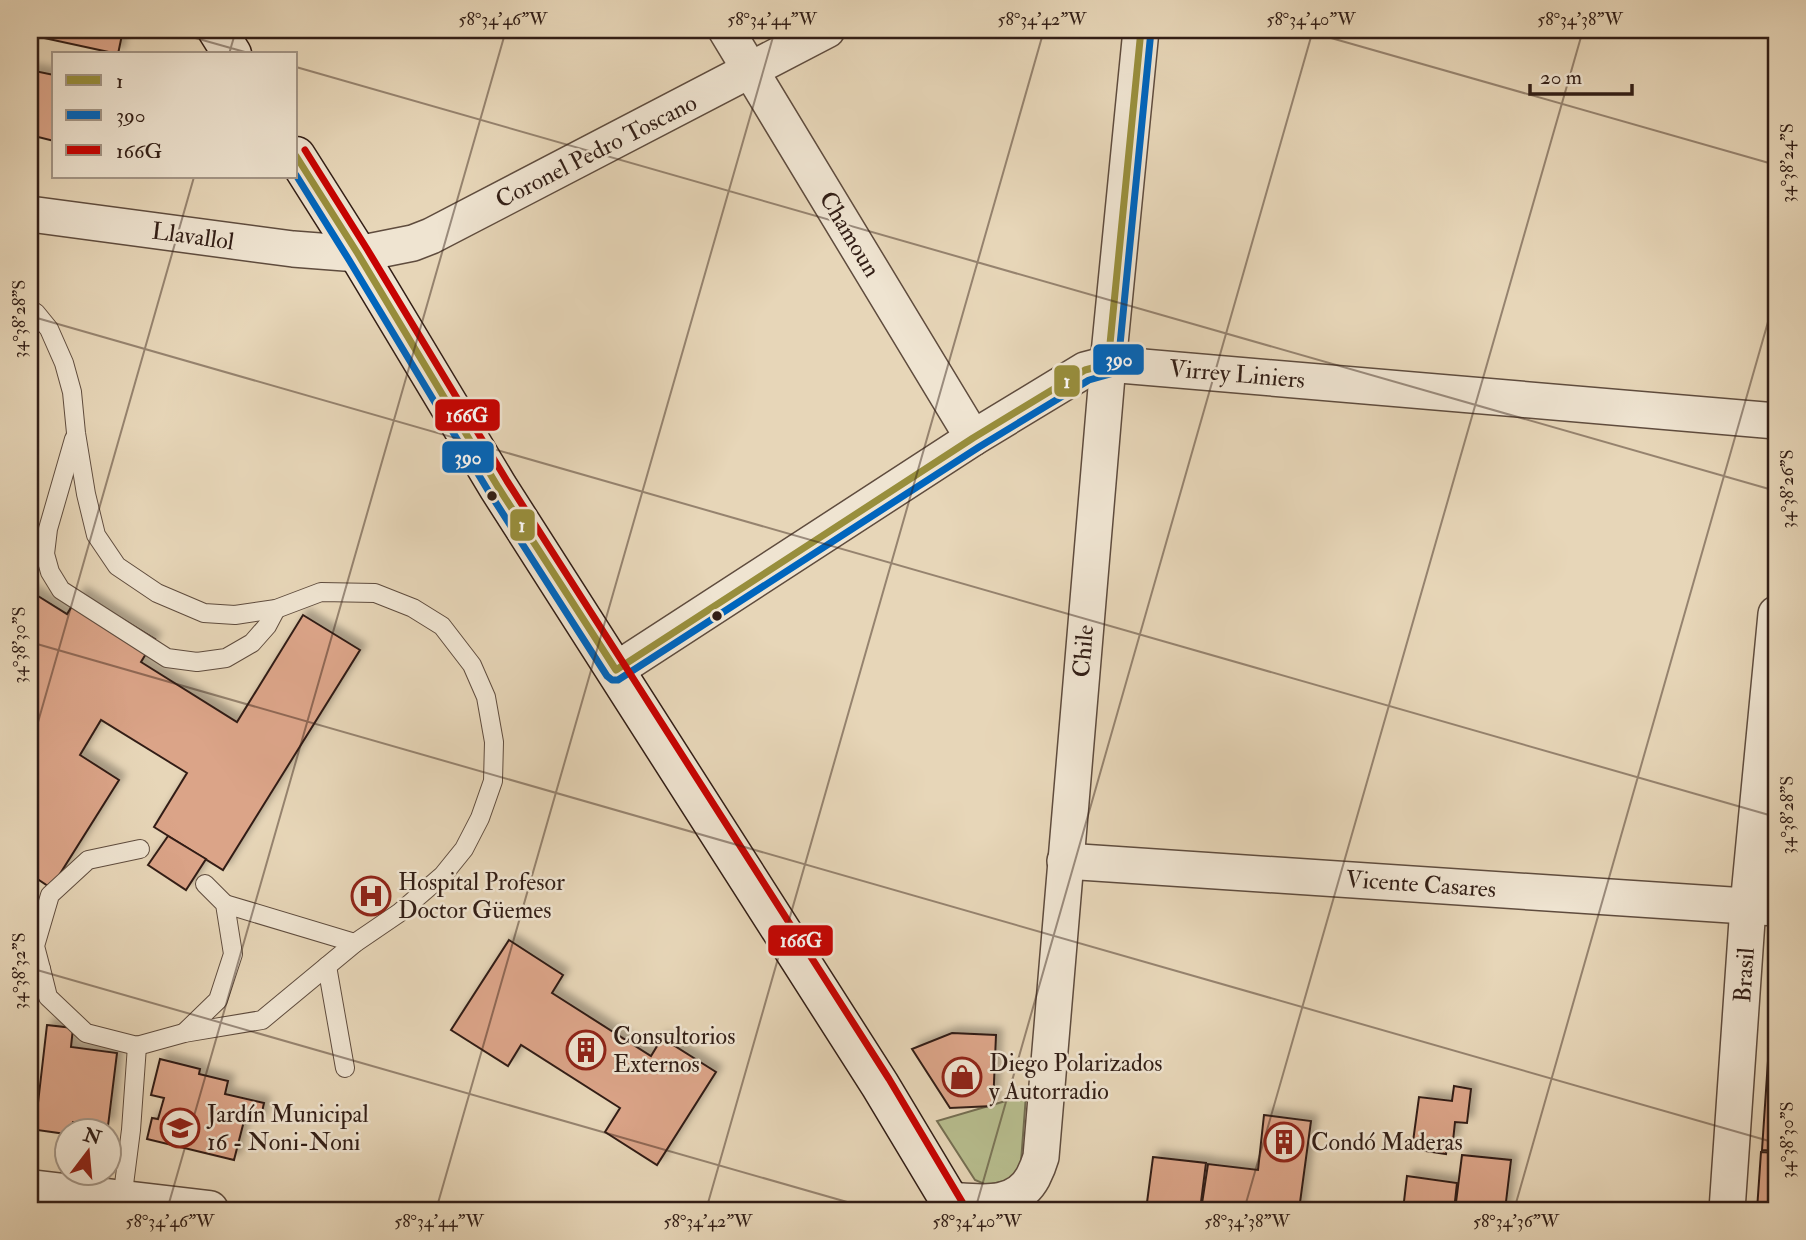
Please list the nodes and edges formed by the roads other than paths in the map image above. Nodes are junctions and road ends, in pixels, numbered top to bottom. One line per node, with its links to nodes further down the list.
1 (217, 30): 5 (main road)
2 (726, 30): 6 (street, Chamoun)
3 (827, 30): 6 (street, Coronel Pedro Toscano)
4 (1141, 30): 11 (street, Chile)
5 (231, 52)
6 (751, 70): 9 (street, Coronel Pedro Toscano); 14 (street, Chamoun)
7 (298, 159): 9 (main road)
8 (30, 214): 9 (street, Llavallol)
9 (358, 254): 17 (main road)
10 (30, 309): 13 (lane)
11 (1108, 364): 12 (street, Virrey Liniers); 14 (street, Virrey Liniers); 19 (street, Chile)
12 (1776, 421)
13 (76, 433): 15 (lane); 15 (lane)
14 (973, 438): 17 (street, Virrey Liniers)
15 (276, 609): 23 (lane)
16 (1776, 614): 22 (street, Brasil)
17 (616, 670): 31 (main road)
18 (140, 849): 24 (lane)
19 (1065, 861): 22 (street, Vicente Casares); 31 (street, Chile)
20 (205, 884): 21 (lane)
21 (225, 904): 23 (lane); 26 (lane)
22 (1762, 907): 33 (street, Brasil)
23 (355, 943): 25 (lane)
24 (36, 963): 27 (lane)
25 (327, 966): 26 (lane); 28 (lane)
26 (184, 1032): 27 (lane)
27 (137, 1046): 30 (lane)
28 (345, 1068)
29 (30, 1189): 30 (main road)
30 (115, 1205): 32 (main road)
31 (952, 1205)
32 (209, 1210)
33 (1727, 1210)

